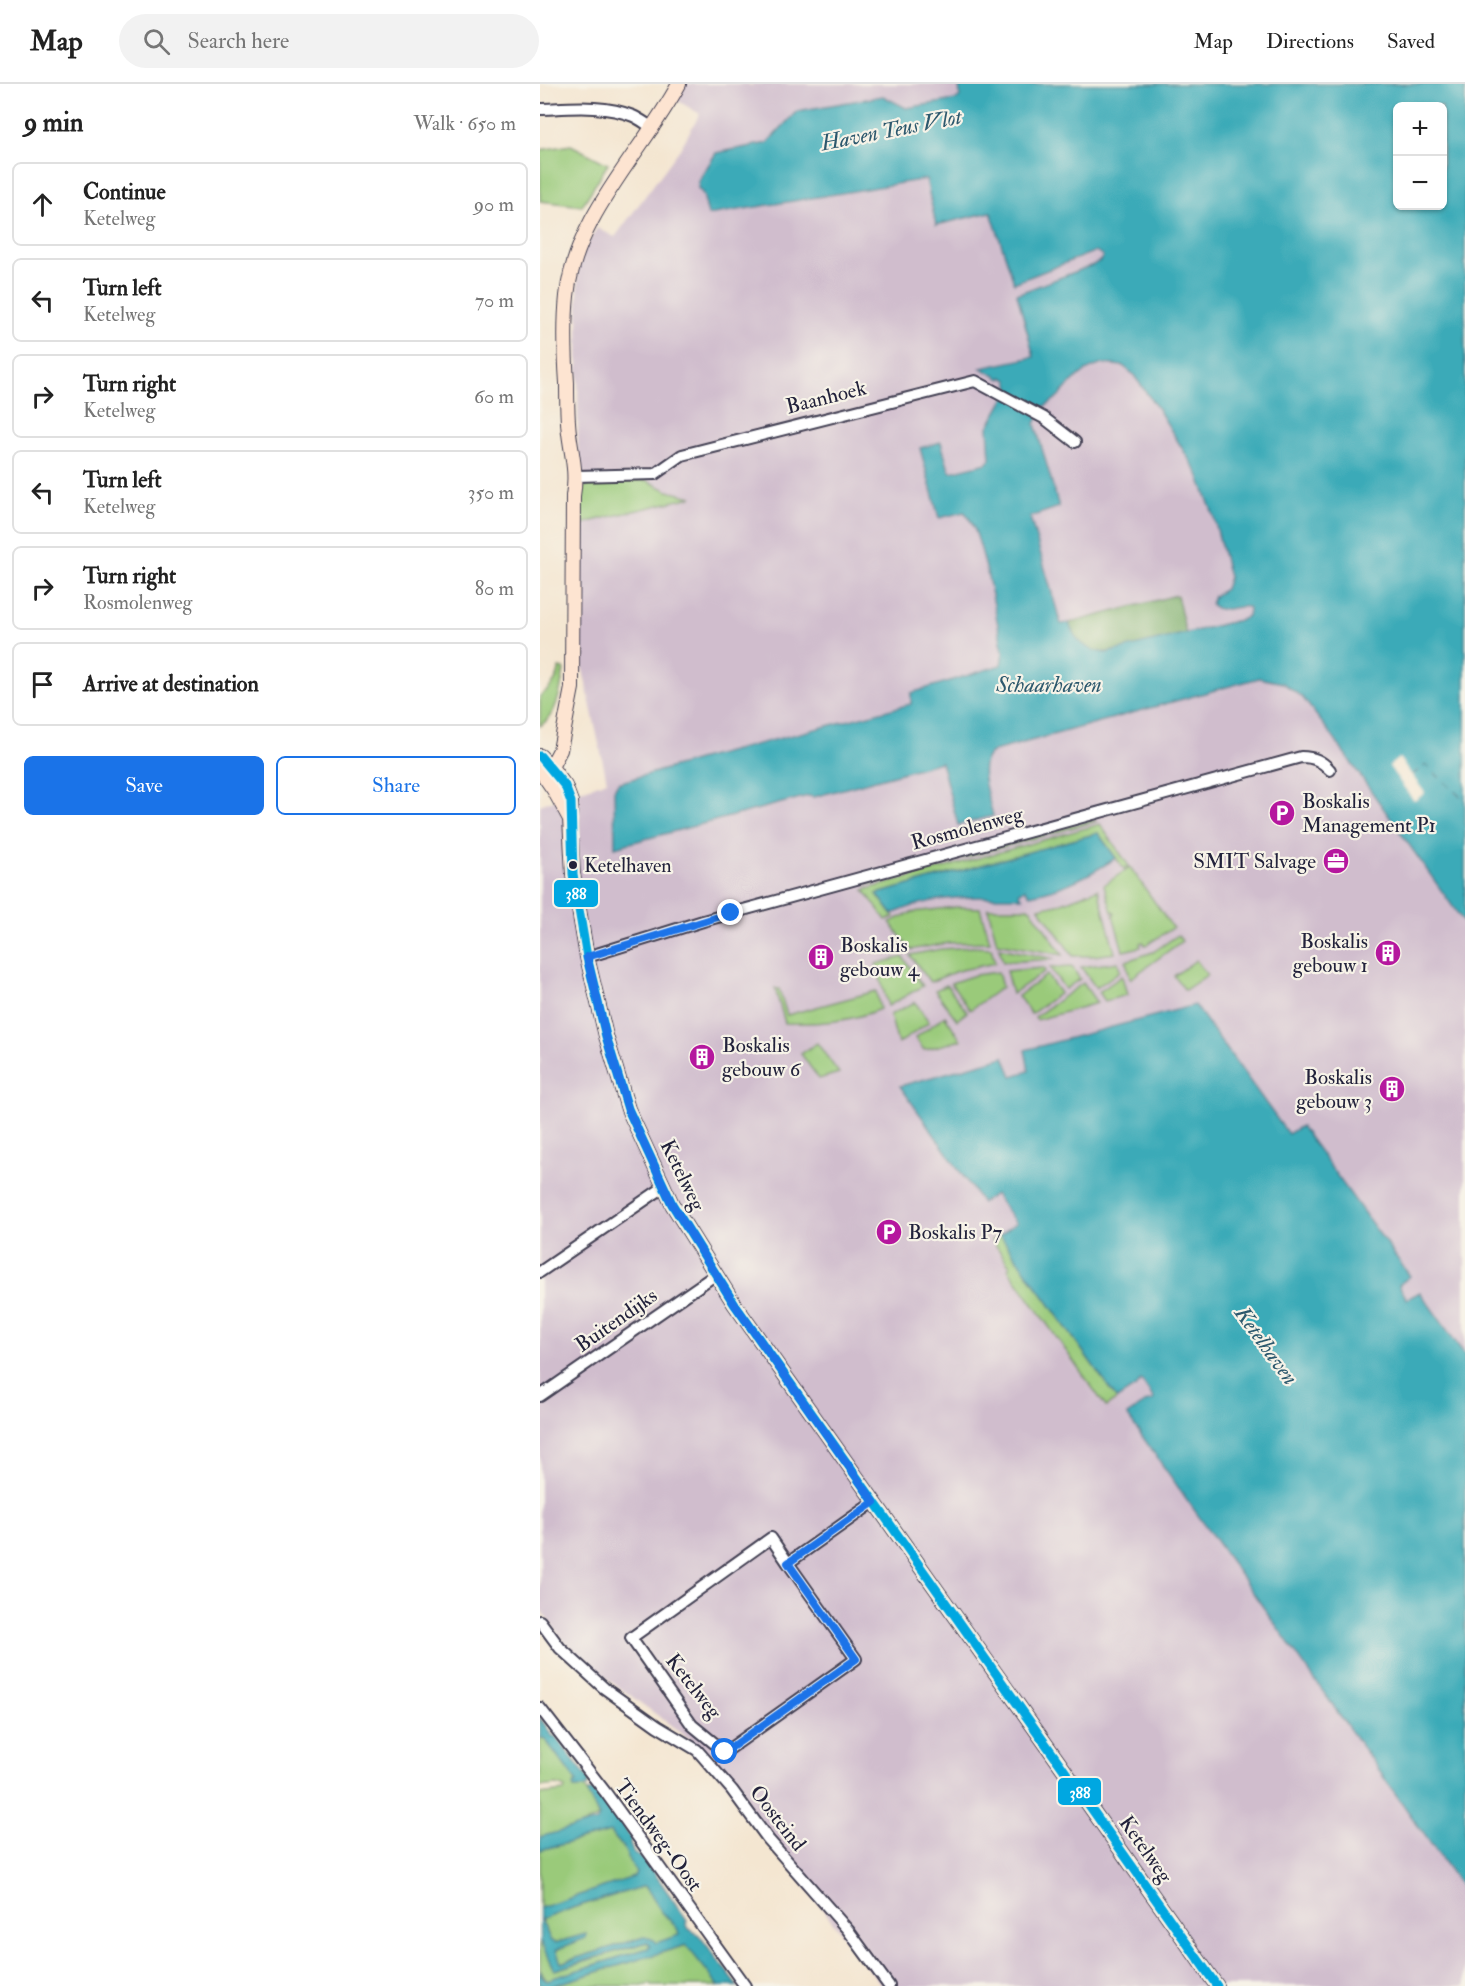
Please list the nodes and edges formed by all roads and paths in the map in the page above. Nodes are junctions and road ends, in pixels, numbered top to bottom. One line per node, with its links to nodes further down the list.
1 (678, 84): 3 (street)
2 (540, 109): 3 (street)
3 (653, 128): 5 (street)
4 (1075, 442): 5 (street, Baanhoek)
5 (576, 476): 8 (street)
6 (540, 756): 8 (street)
7 (1330, 770): 9 (street, Rosmolenweg)
8 (544, 772): 9 (street, Ketelweg)
9 (587, 957): 10 (street, Ketelweg)
10 (663, 1186): 11 (street); 12 (street, Ketelweg)
11 (540, 1272)
12 (715, 1275): 13 (street, Buitendijks); 14 (street, Ketelweg)
13 (540, 1396)
14 (874, 1502): 15 (street); 20 (street, Ketelweg)
15 (788, 1563): 15 (street, Ketelweg)
16 (540, 1621): 19 (street, Oosteind)
17 (540, 1708): 18 (street, Tiendweg-Oost)
18 (745, 1986)
19 (888, 1986)
20 (1217, 1986)

